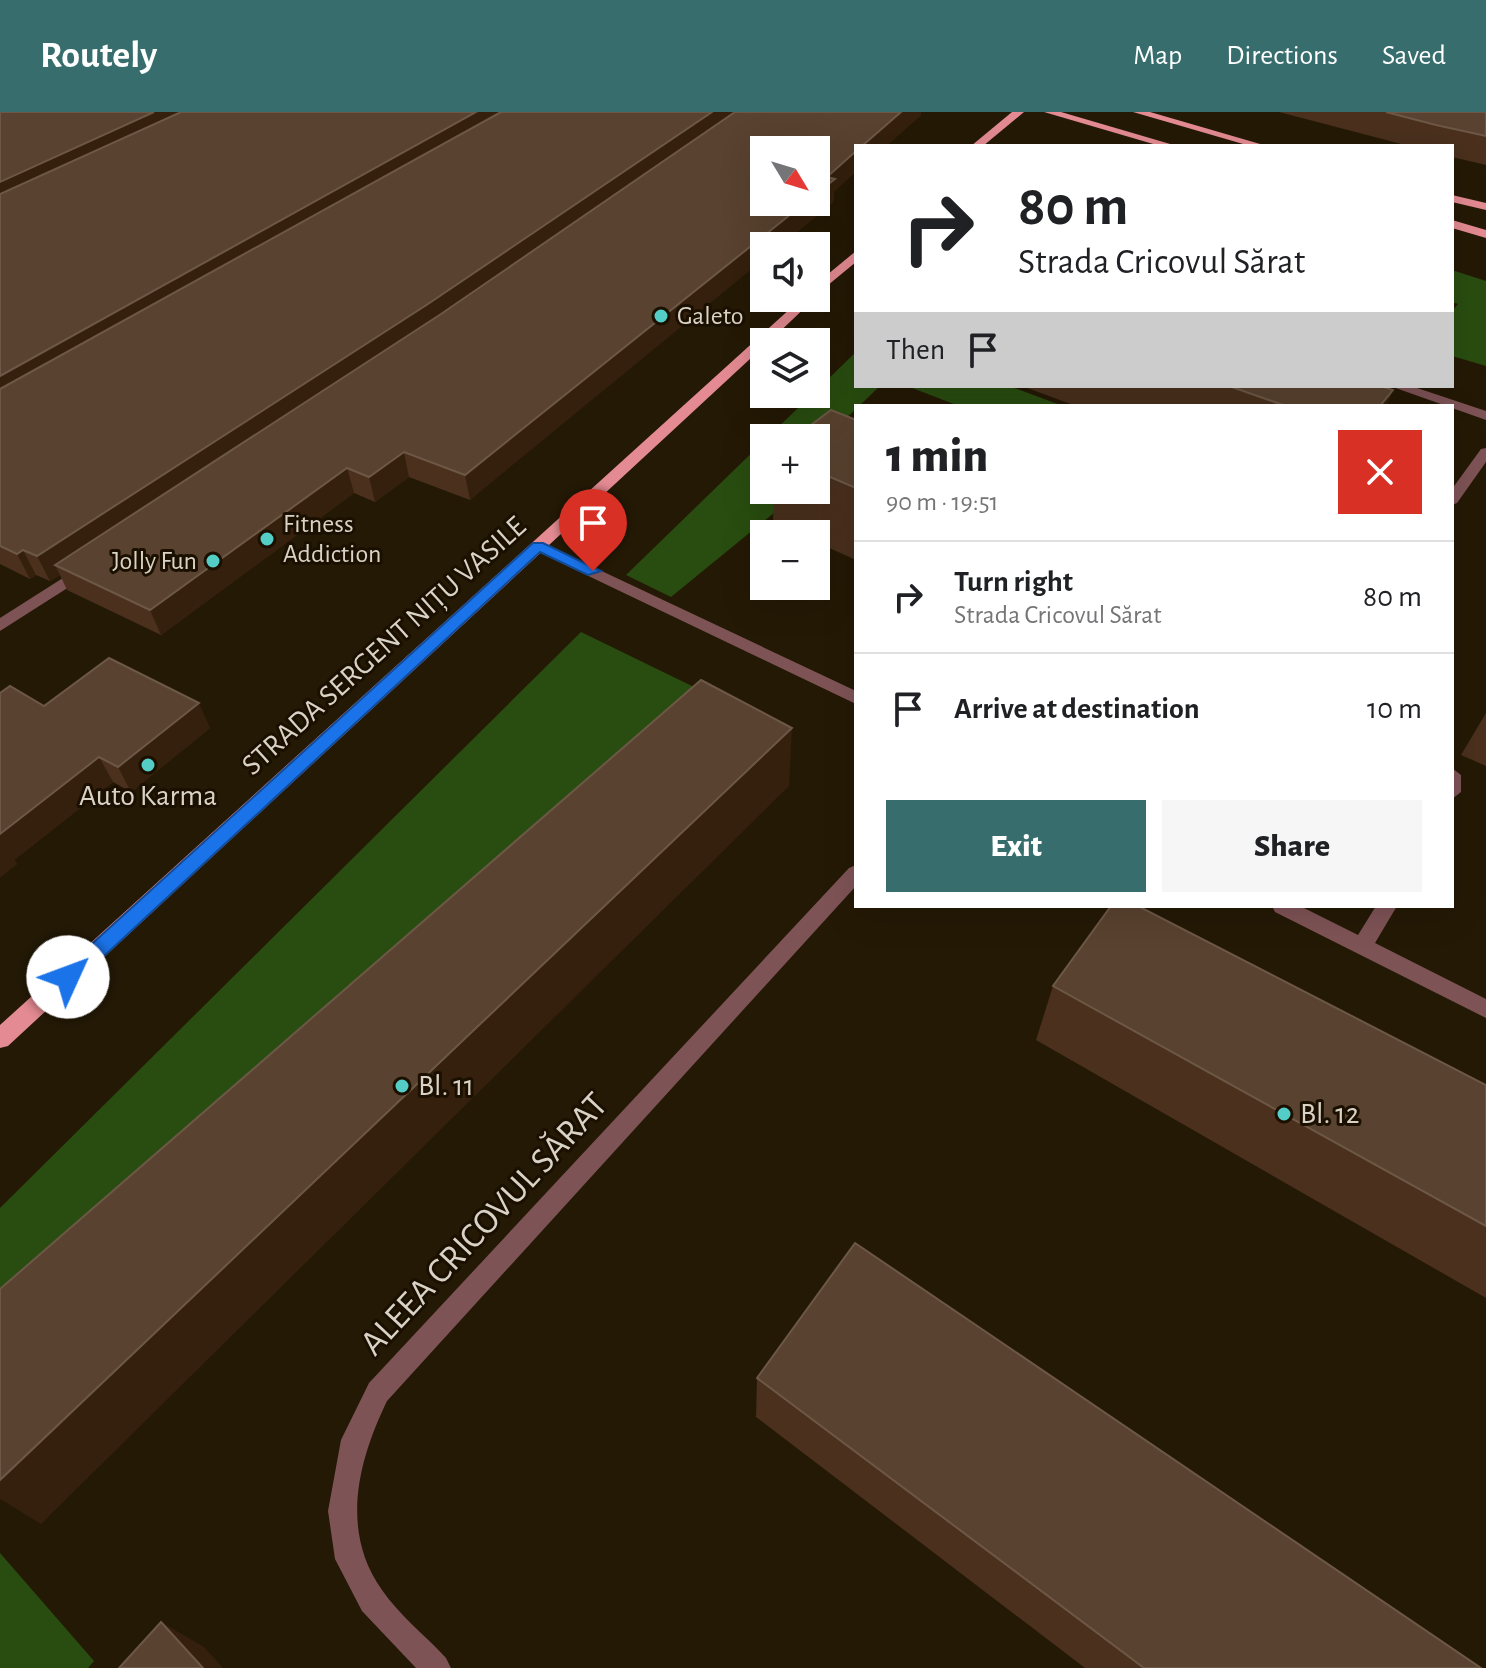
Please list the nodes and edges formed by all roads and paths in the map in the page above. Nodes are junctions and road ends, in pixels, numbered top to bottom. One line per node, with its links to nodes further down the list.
1 (1019, 112): 4 (main road)
2 (1049, 112): 5 (main road)
3 (1138, 112): 6 (main road)
4 (979, 144)
5 (1165, 144)
6 (1255, 144)
7 (1454, 199): 8 (main road)
8 (1486, 207)
9 (1454, 225): 10 (main road)
10 (1486, 234)
11 (854, 257): 12 (main road)
12 (830, 278)
13 (794, 312): 20 (main road, STRADA SERGENT NIȚU VASILE)
14 (1403, 388): 15 (street)
15 (1450, 404)
16 (1454, 405): 17 (street)
17 (1486, 416)
18 (1486, 452): 19 (street)
19 (1454, 497)
20 (538, 546): 23 (street); 29 (main road, STRADA SERGENT NIȚU VASILE)
21 (93, 564): 22 (street)
22 (0, 626)
23 (854, 697)
24 (854, 875): 30 (street, ALEEA CRICOVUL SĂRAT)
25 (1286, 908): 27 (street)
26 (1386, 908): 27 (street)
27 (1362, 947): 28 (street)
28 (1486, 1009)
29 (0, 1039)
30 (436, 1668)

